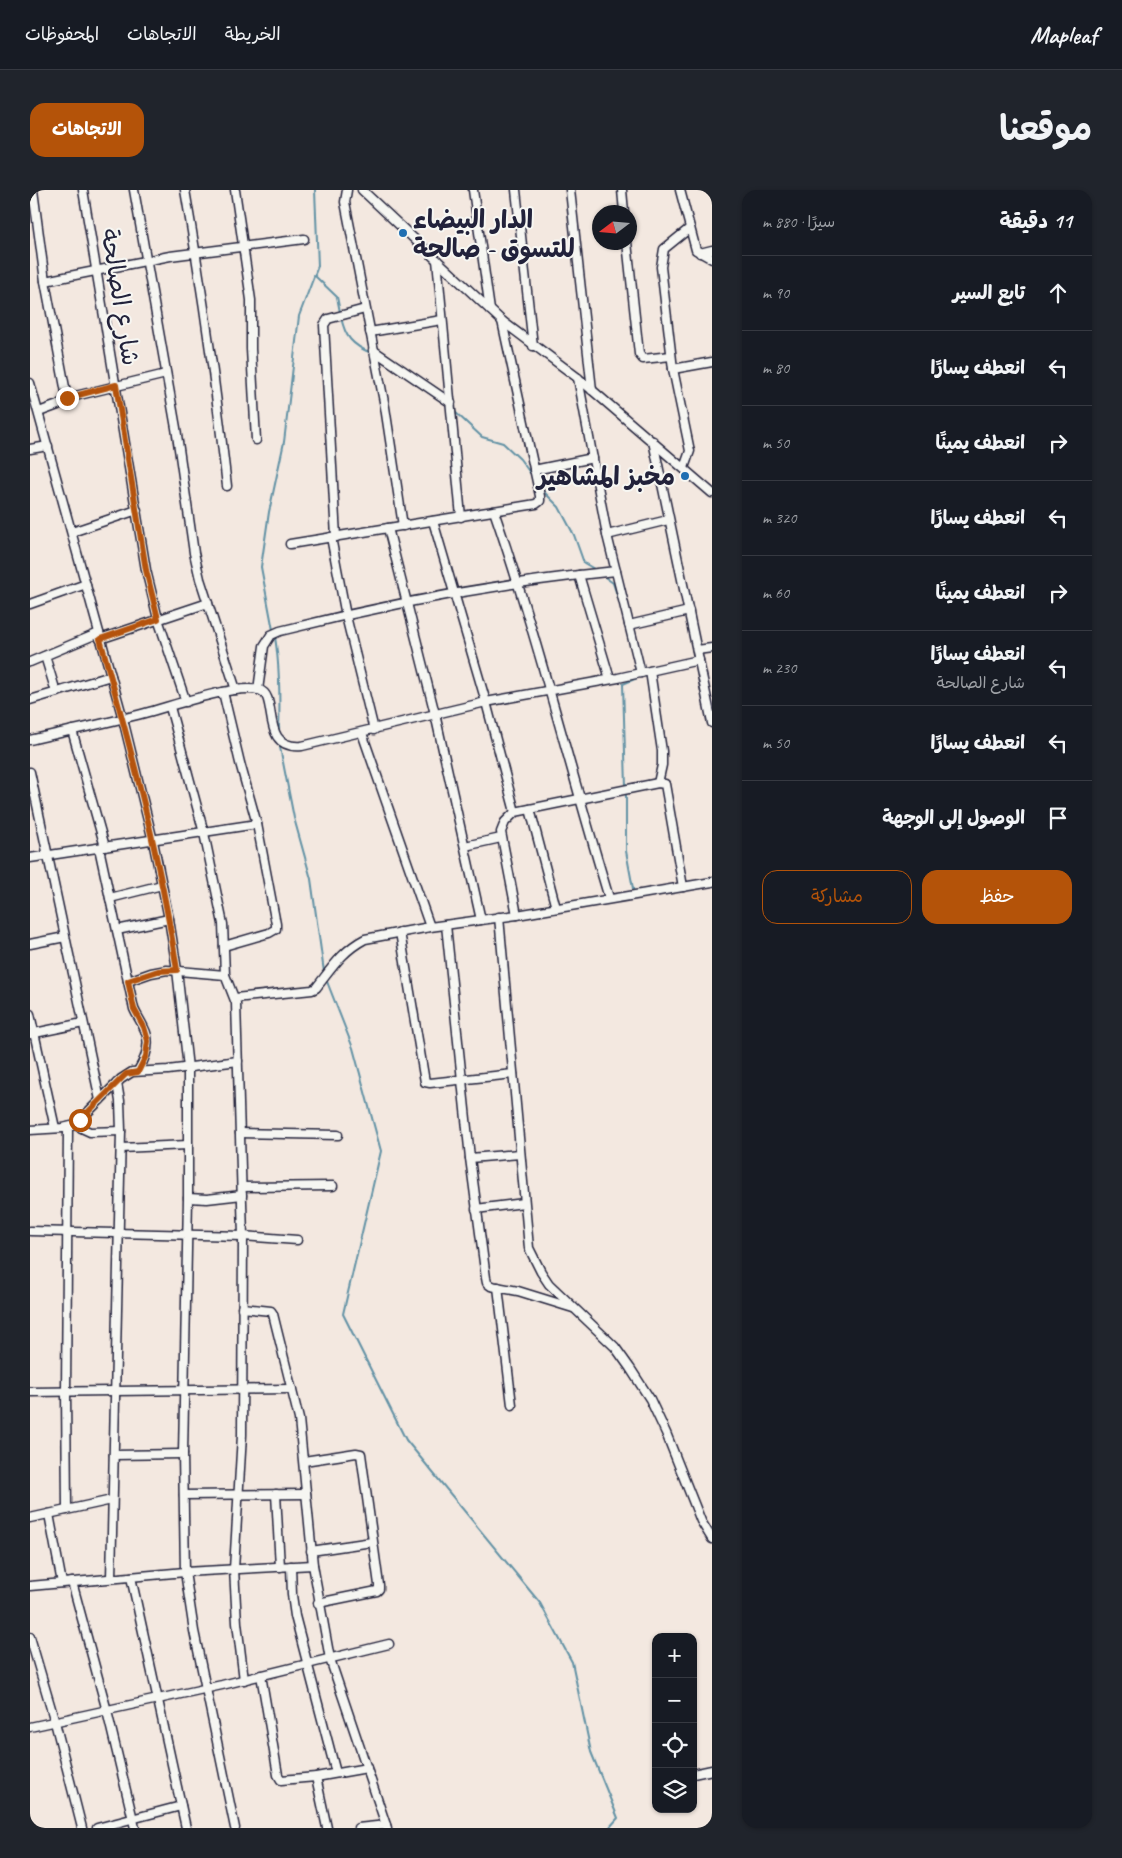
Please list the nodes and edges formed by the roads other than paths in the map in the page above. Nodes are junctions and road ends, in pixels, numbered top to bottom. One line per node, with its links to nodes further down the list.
1 (33, 190): 25 (street)
2 (83, 190): 24 (street, شارع الصالحة)
3 (134, 190): 22 (street)
4 (185, 190): 19 (street)
5 (235, 190): 16 (street)
6 (347, 190): 26 (street)
7 (362, 190): 23 (street)
8 (473, 190): 27 (street)
9 (516, 190): 31 (street)
10 (570, 190): 40 (street)
11 (622, 190): 13 (street)
12 (680, 190): 14 (street)
13 (623, 205)
14 (690, 228): 20 (street); 33 (street)
15 (304, 239): 16 (street)
16 (243, 246): 19 (street); 44 (street)
17 (629, 250): 33 (street)
18 (712, 250): 20 (street)
19 (196, 252): 22 (street); 51 (street)
20 (700, 253): 21 (street)
21 (712, 259)
22 (147, 260): 24 (street); 36 (street)
23 (437, 260): 27 (street); 28 (street)
24 (96, 270): 25 (street); 39 (street, شارع الصالحة)
25 (46, 282): 41 (street)
26 (366, 309): 30 (street); 62 (street)
27 (490, 310): 29 (street)
28 (442, 320): 30 (street); 42 (street)
29 (502, 321): 31 (street); 50 (street)
30 (370, 332): 32 (street)
31 (533, 346): 37 (street)
32 (374, 350): 42 (street); 58 (street)
33 (671, 356): 35 (street)
34 (712, 362): 35 (street)
35 (673, 369): 49 (street)
36 (166, 374): 39 (street); 69 (street)
37 (578, 378): 40 (street); 48 (street)
38 (30, 383): 43 (street)
39 (116, 385): 41 (street); 53 (street, شارع الصالحة)
40 (592, 390): 45 (street)
41 (67, 398): 43 (street)
42 (451, 403): 55 (street)
43 (39, 412): 46 (street)
44 (256, 440)
45 (653, 441): 49 (street); 56 (street)
46 (48, 446): 47 (street); 60 (street)
47 (30, 449)
48 (593, 458): 50 (street); 61 (street)
49 (684, 468): 52 (street)
50 (534, 470): 54 (street)
51 (227, 486)
52 (712, 492)
53 (137, 510): 60 (street); 74 (street, شارع الصالحة)
54 (494, 511): 55 (street); 66 (street)
55 (461, 517): 57 (street)
56 (668, 520): 61 (street); 72 (street)
57 (433, 521): 58 (street); 68 (street)
58 (403, 526): 59 (street)
59 (388, 528): 62 (street); 70 (street)
60 (72, 532): 67 (street)
61 (607, 535): 64 (street)
62 (334, 537): 63 (street); 73 (street)
63 (290, 544)
64 (616, 571): 65 (street); 75 (street)
65 (579, 575): 66 (street); 84 (street)
66 (516, 582): 68 (street); 85 (street)
67 (86, 584): 71 (street); 76 (street)
68 (455, 592): 70 (street); 92 (street)
69 (208, 603): 74 (street); 86 (street)
70 (406, 603): 73 (street); 94 (street)
71 (30, 604)
72 (690, 611): 75 (street); 78 (street)
73 (346, 616): 87 (street); 98 (street)
74 (158, 619): 76 (street); 91 (street, شارع الصالحة)
75 (630, 625): 82 (street)
76 (100, 636): 79 (street); 83 (street)
77 (712, 648): 78 (street)
78 (697, 650): 80 (street)
79 (45, 656): 81 (street); 88 (street)
80 (699, 660): 82 (street); 96 (street)
81 (30, 662)
82 (646, 672): 84 (street); 102 (street)
83 (111, 676): 88 (street); 95 (street)
84 (610, 679): 85 (street)
85 (550, 689): 92 (street); 103 (street)
86 (236, 690): 87 (street); 89 (street)
87 (258, 690): 99 (street)
88 (56, 692): 90 (street)
89 (223, 692): 91 (street); 106 (street)
90 (30, 700)
91 (186, 702): 93 (street)
92 (486, 702): 94 (street); 105 (street)
93 (170, 706): 95 (street); 107 (street)
94 (435, 714): 98 (street); 110 (street)
95 (124, 719): 97 (street); 109 (street)
96 (712, 723)
97 (72, 730): 100 (street); 111 (street)
98 (374, 730): 99 (street)
99 (362, 733): 125 (street)
100 (30, 740)
101 (30, 772): 112 (street)
102 (658, 783): 103 (street); 116 (street)
103 (579, 799): 104 (street); 118 (street)
104 (530, 809): 105 (street); 119 (street)
105 (515, 812): 108 (street)
106 (257, 824): 107 (street); 130 (street)
107 (204, 833): 109 (street); 130 (street)
108 (501, 838): 110 (street); 120 (street)
109 (153, 841): 111 (street); 115 (street)
110 (465, 846): 123 (street)
111 (102, 848): 112 (street); 117 (street)
112 (48, 855): 113 (street); 128 (street)
113 (30, 858)
114 (712, 882): 116 (street)
115 (162, 885): 117 (street); 122 (street)
116 (683, 887): 118 (street)
117 (110, 898): 126 (street)
118 (609, 898): 119 (street)
119 (556, 908): 120 (street)
120 (516, 915): 121 (street)
121 (499, 917): 123 (street); 141 (street)
122 (169, 920): 126 (street); 131 (street)
123 (481, 920): 124 (street)
124 (446, 924): 125 (street); 142 (street)
125 (430, 927): 127 (street)
126 (117, 930): 133 (street)
127 (400, 932): 134 (street); 142 (street)
128 (65, 937): 129 (street); 136 (street)
129 (30, 944)
130 (224, 946): 132 (street)
131 (177, 970): 132 (street); 133 (street); 139 (street)
132 (225, 975): 134 (street)
133 (128, 981): 140 (street)
134 (235, 998): 138 (street)
135 (30, 1014): 137 (street)
136 (83, 1023): 137 (street); 144 (street)
137 (32, 1034): 146 (street)
138 (238, 1062): 139 (street); 149 (street)
139 (188, 1068): 140 (street); 151 (street)
140 (138, 1072): 143 (street)
141 (513, 1074): 142 (street); 153 (street)
142 (462, 1080): 154 (street)
143 (117, 1083): 144 (street); 148 (street)
144 (100, 1100): 145 (street)
145 (72, 1126): 146 (street); 148 (street); 161 (street)
146 (55, 1128): 147 (street)
147 (30, 1130)
148 (121, 1130): 152 (street)
149 (240, 1133): 150 (street); 156 (street)
150 (338, 1135)
151 (188, 1145): 152 (street); 157 (street)
152 (121, 1148): 162 (street)
153 (520, 1154): 154 (street); 158 (street)
154 (470, 1158): 159 (street)
155 (333, 1186): 156 (street)
156 (242, 1191): 157 (street); 164 (street)
157 (188, 1198): 163 (street)
158 (524, 1203): 159 (street); 168 (street)
159 (476, 1209): 166 (street)
160 (30, 1231): 161 (street)
161 (68, 1232): 162 (street); 173 (street)
162 (119, 1234): 163 (street); 174 (street)
163 (187, 1235): 164 (street); 171 (street)
164 (243, 1236): 165 (street); 167 (street)
165 (297, 1240)
166 (498, 1287): 168 (street); 175 (street)
167 (242, 1308): 169 (street); 170 (street)
168 (575, 1309): 187 (street)
169 (242, 1389): 170 (street); 171 (street); 179 (street)
170 (292, 1389): 178 (street)
171 (184, 1390): 174 (street); 176 (street)
172 (30, 1392): 173 (street)
173 (66, 1392): 174 (street); 184 (street)
174 (114, 1392): 177 (street)
175 (512, 1405)
176 (183, 1454): 177 (street); 182 (street)
177 (114, 1455): 183 (street)
178 (304, 1461): 181 (street); 188 (street)
179 (238, 1494): 180 (street); 182 (street); 193 (street)
180 (276, 1494): 181 (street); 192 (street)
181 (306, 1494): 189 (street)
182 (184, 1496): 194 (street)
183 (112, 1500): 184 (street); 196 (street)
184 (67, 1510): 185 (street)
185 (49, 1514): 186 (street); 198 (street)
186 (30, 1518)
187 (712, 1539)
188 (372, 1542): 189 (street); 200 (street)
189 (311, 1551): 190 (street)
190 (313, 1565): 191 (street); 200 (street)
191 (291, 1566): 192 (street); 204 (street)
192 (280, 1567): 193 (street)
193 (234, 1569): 194 (street); 206 (street)
194 (185, 1572): 195 (street); 207 (street)
195 (131, 1577): 196 (street); 208 (street)
196 (110, 1578): 197 (street)
197 (72, 1582): 198 (street); 209 (street)
198 (62, 1583): 199 (street)
199 (30, 1586)
200 (318, 1603): 203 (street)
201 (30, 1637): 210 (street)
202 (389, 1644): 203 (street)
203 (330, 1659): 204 (street); 212 (street)
204 (308, 1664): 205 (street); 215 (street)
205 (261, 1676): 206 (street); 216 (street)
206 (244, 1680): 207 (street)
207 (205, 1688): 208 (street); 224 (street)
208 (157, 1699): 209 (street); 217 (street)
209 (107, 1710): 210 (street); 218 (street)
210 (55, 1722): 211 (street); 220 (street)
211 (30, 1727)
212 (367, 1768): 215 (street); 219 (street)
213 (712, 1770): 214 (street)
214 (697, 1773)
215 (336, 1774): 216 (street)
216 (316, 1777): 225 (street)
217 (181, 1806): 218 (street); 223 (street)
218 (132, 1819): 221 (street); 222 (street)
219 (386, 1827): 226 (street)
220 (82, 1828)
221 (96, 1828)
222 (135, 1828)
223 (186, 1828)
224 (235, 1828)
225 (327, 1828)
226 (358, 1828)

